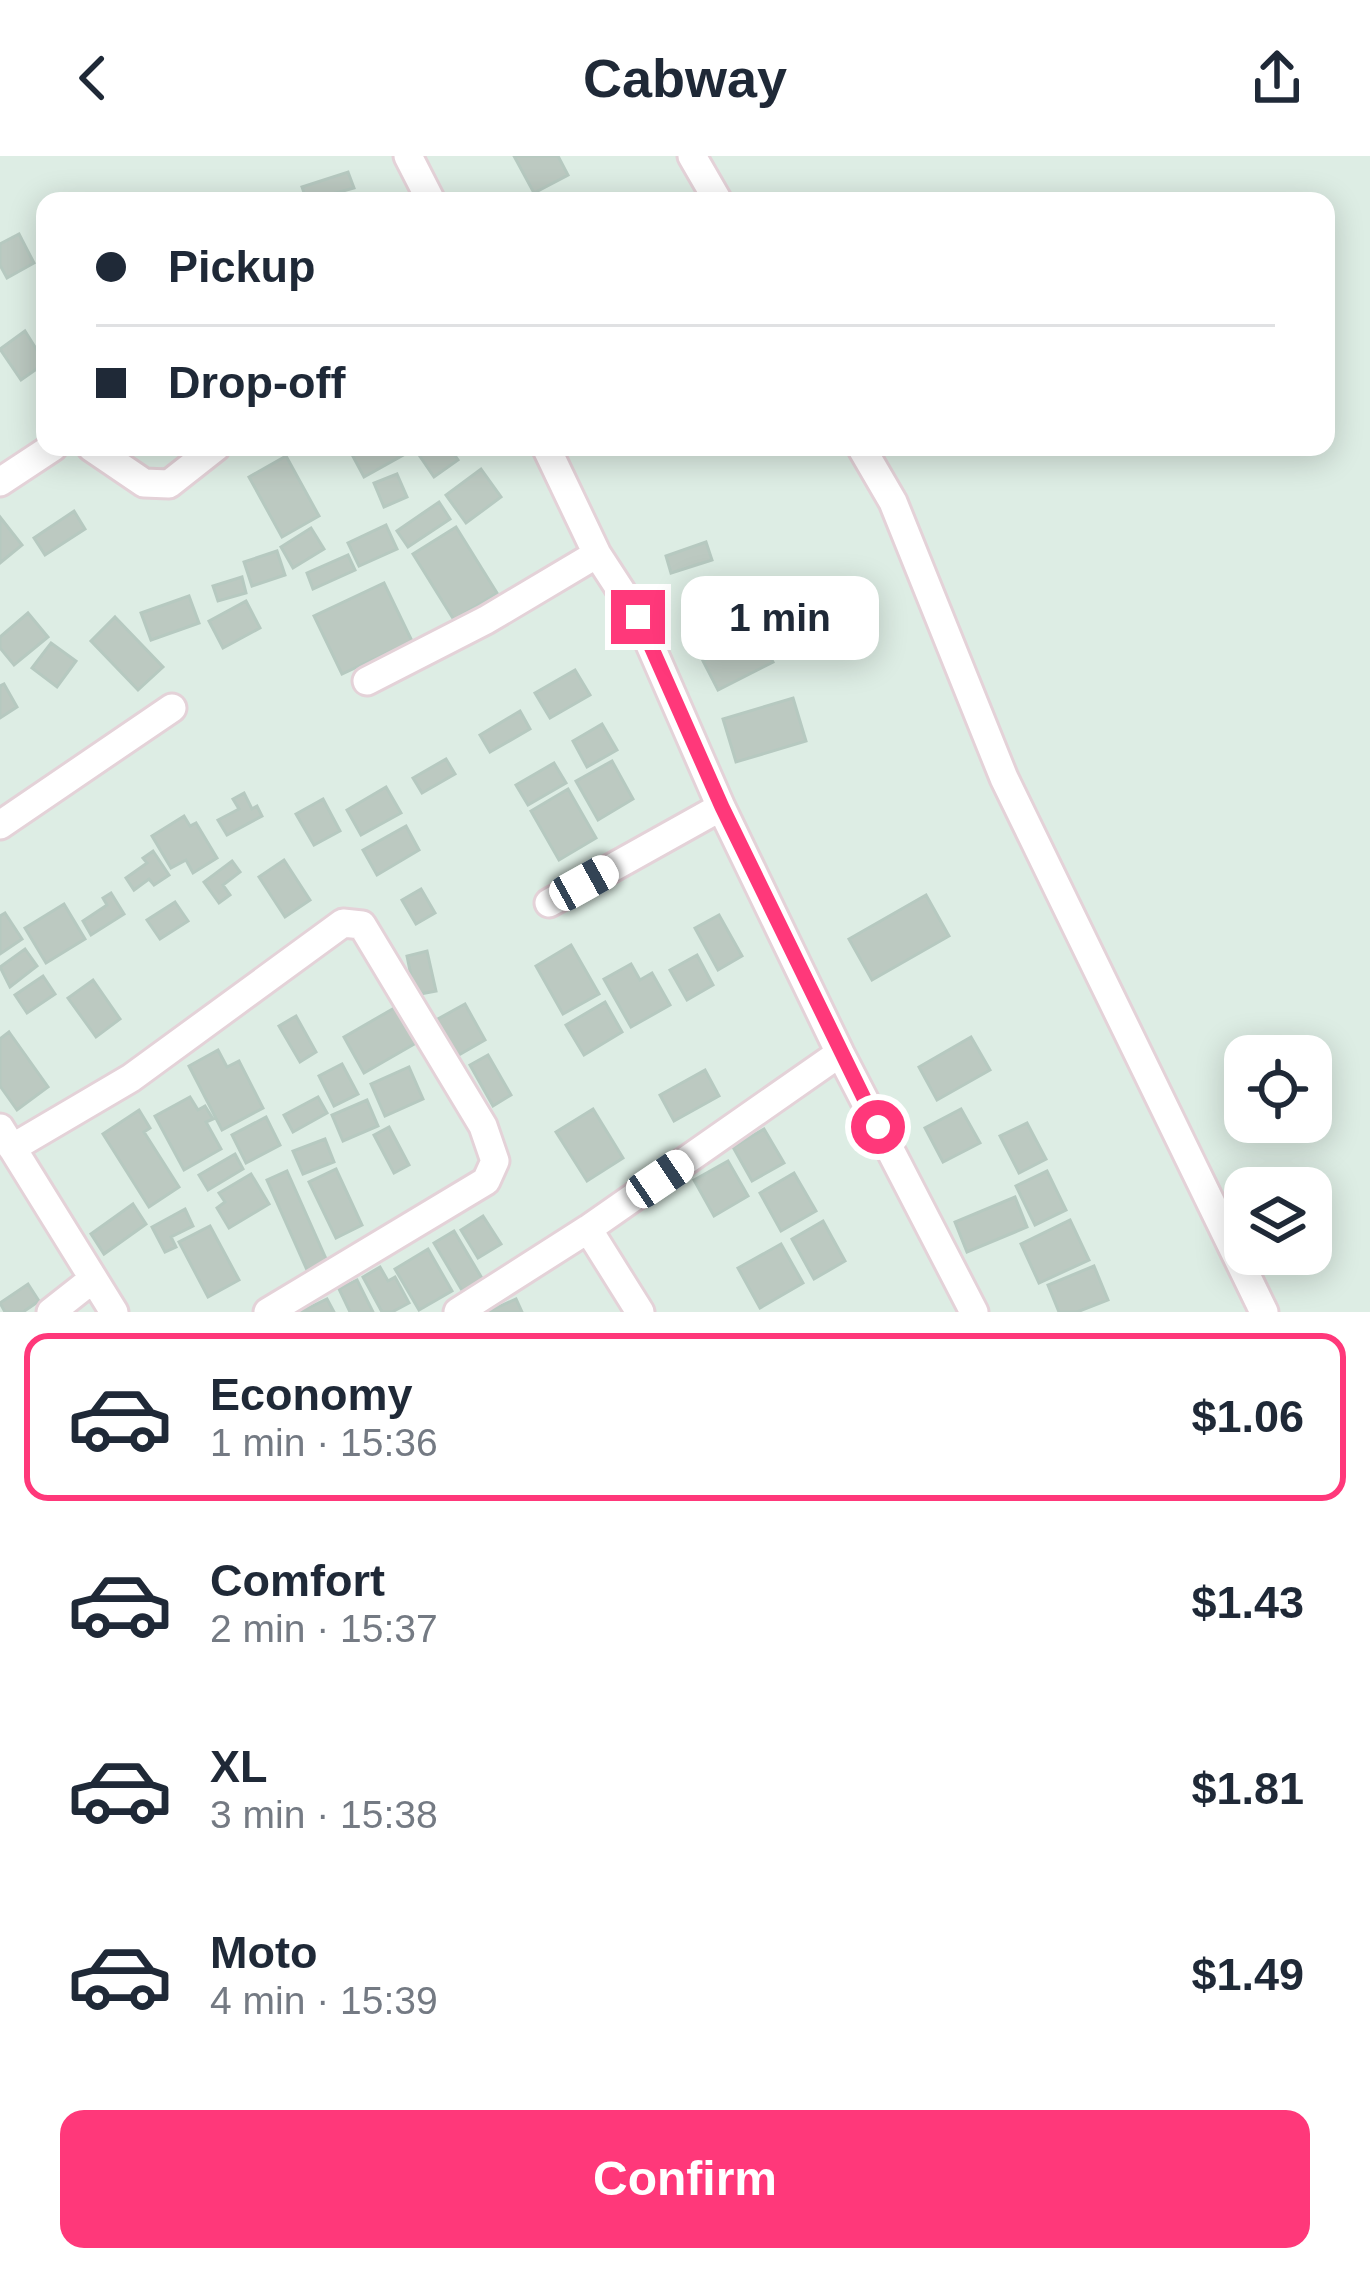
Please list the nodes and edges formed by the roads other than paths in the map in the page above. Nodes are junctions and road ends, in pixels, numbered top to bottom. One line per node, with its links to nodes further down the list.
1 (408, 156): 3 (street)
2 (692, 156): 4 (street)
3 (426, 192)
4 (713, 192)
5 (39, 456): 10 (street)
6 (104, 456): 7 (street)
7 (205, 456)
8 (550, 456): 11 (street)
9 (866, 456): 27 (street)
10 (0, 482)
11 (597, 554): 12 (street); 14 (street)
12 (367, 681)
13 (172, 708): 15 (street)
14 (722, 807): 16 (street); 17 (street)
15 (0, 826)
16 (549, 902)
17 (840, 1053): 19 (street); 26 (street)
18 (6, 1138): 20 (street); 23 (street)
19 (588, 1229): 24 (street); 25 (street)
20 (93, 1279): 21 (street); 22 (street)
21 (51, 1312)
22 (114, 1312)
23 (268, 1312)
24 (458, 1312)
25 (640, 1312)
26 (974, 1312)
27 (1264, 1312)

